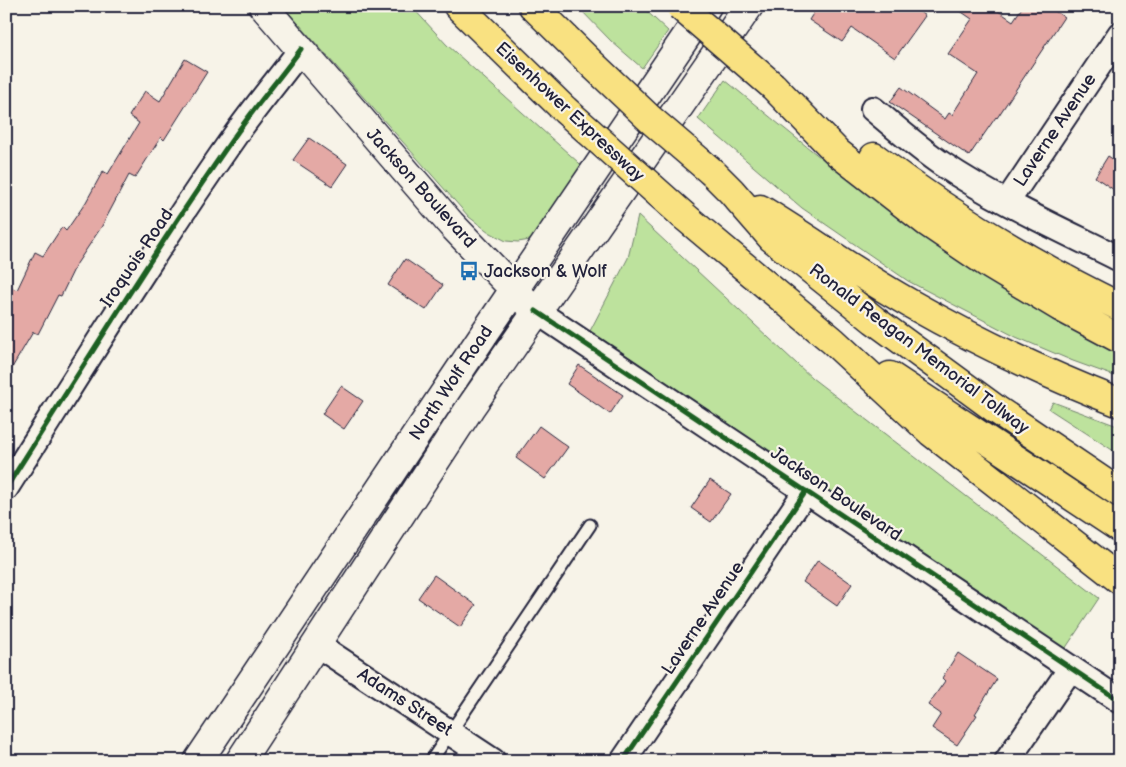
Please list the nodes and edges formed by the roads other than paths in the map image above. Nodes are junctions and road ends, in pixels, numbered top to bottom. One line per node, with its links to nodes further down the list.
1 (263, 6): 8 (main road, Jackson Boulevard)
2 (458, 6): 18 (highway, Eisenhower Expressway, bridge)
3 (534, 6): 11 (highway, bridge)
4 (680, 6): 9 (highway, bridge)
5 (707, 6): 14 (main road, North Wolf Road)
6 (749, 6): 16 (main road, North Wolf Road)
7 (1120, 34): 12 (street, Laverne Avenue)
8 (301, 50): 14 (main road, Jackson Boulevard); 20 (street, Iroquois Road)
9 (773, 86): 15 (highway); 17 (highway)
10 (874, 109): 12 (street)
11 (722, 182): 19 (highway); 22 (highway, Ronald Reagan Memorial Tollway)
12 (1007, 202): 13 (street)
13 (1120, 260)
14 (515, 290): 16 (main road, Jackson Boulevard); 26 (main road, North Wolf Road)
15 (1120, 307)
16 (536, 311): 21 (street, Jackson Boulevard); 27 (main road, North Wolf Road)
17 (1120, 339)
18 (834, 340): 24 (highway, Ronald Reagan Memorial Tollway); 25 (highway)
19 (1120, 403)
20 (6, 488)
21 (806, 491): 28 (street, Jackson Boulevard); 35 (street, Laverne Avenue)
22 (1120, 493)
23 (590, 525): 30 (lane)
24 (1120, 528)
25 (1120, 580)
26 (288, 627): 27 (main road); 31 (main road, North Wolf Road)
27 (316, 644): 30 (street, Adams Street); 32 (main road, North Wolf Road)
28 (1071, 668): 29 (street, Jackson Boulevard); 36 (street)
29 (1120, 701)
30 (451, 733): 33 (lane); 34 (street, Adams Street)
31 (198, 761)
32 (240, 761)
33 (431, 761)
34 (494, 761)
35 (623, 761)
36 (1007, 761)

